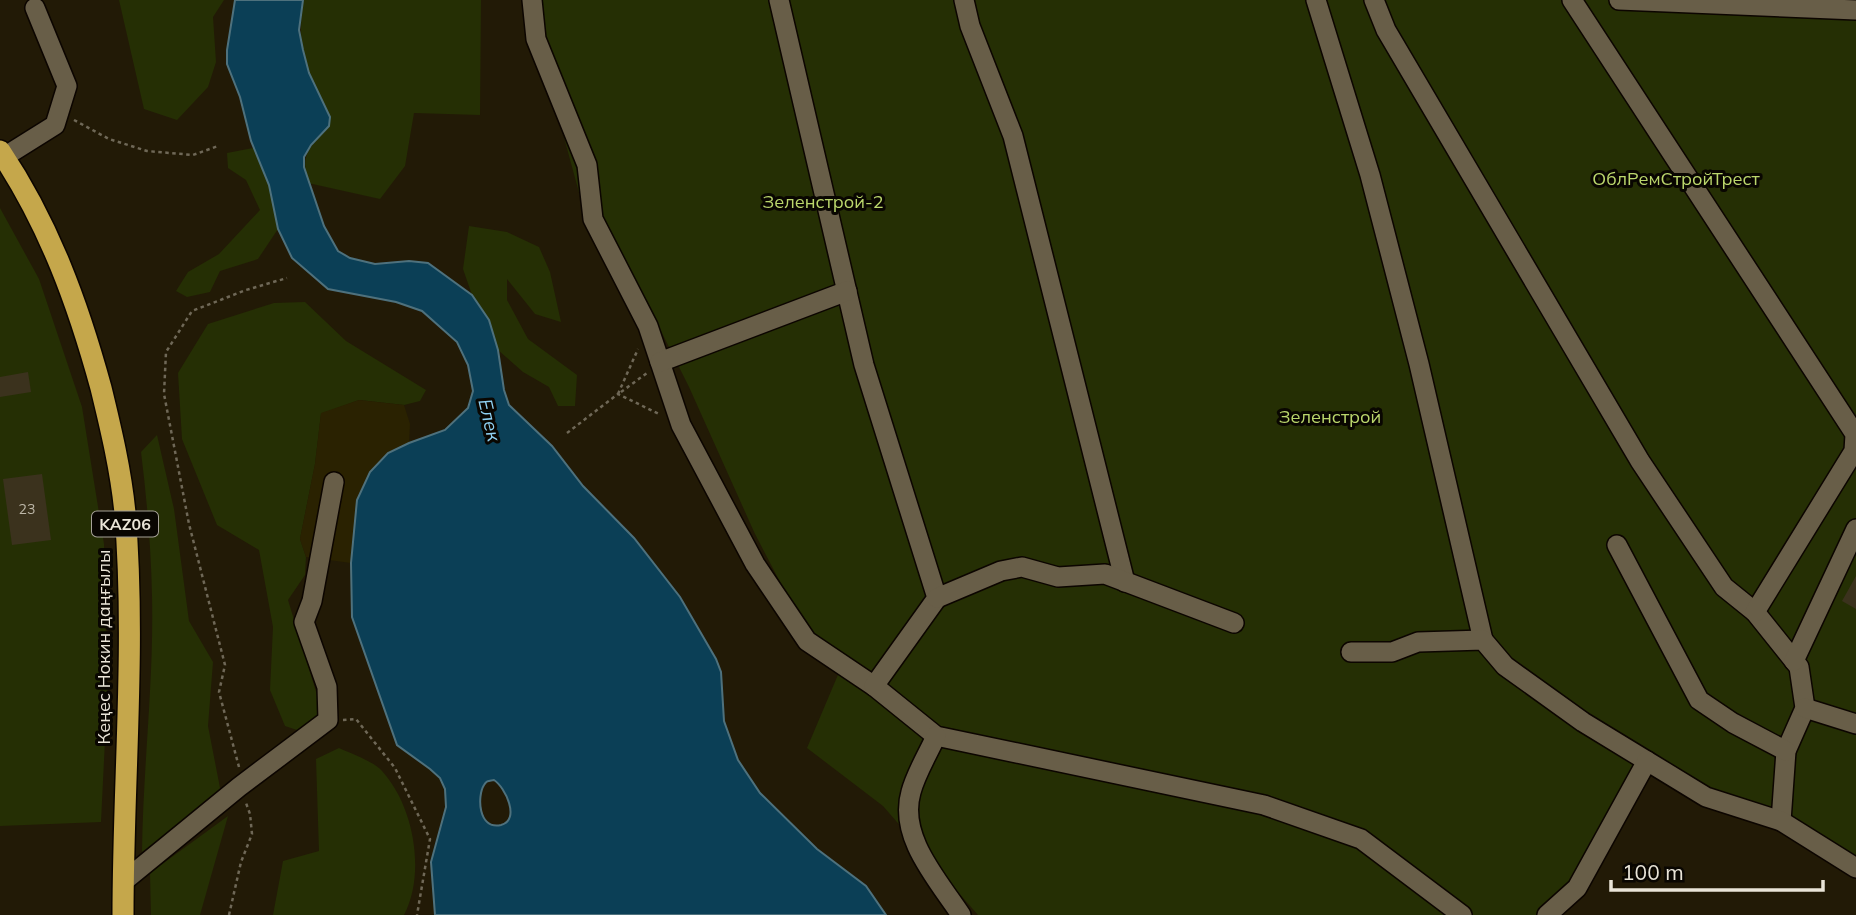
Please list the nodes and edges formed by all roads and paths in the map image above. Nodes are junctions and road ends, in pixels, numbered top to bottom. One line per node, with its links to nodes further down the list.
1 (532, 0): 16 (lane)
2 (779, 0): 15 (lane)
3 (964, 0): 24 (lane)
4 (1316, 0): 28 (lane)
5 (1374, 0): 26 (lane)
6 (1572, 0): 26 (lane)
7 (1619, 0): 8 (lane)
8 (1834, 4): 10 (lane)
9 (35, 8): 11 (lane)
10 (1856, 10)
11 (59, 112): 12 (path); 13 (lane)
12 (218, 146)
13 (2, 154): 41 (highway, Кеңес Нокин даңғылы / KАZ06)
14 (287, 278): 38 (path)
15 (846, 290): 17 (lane); 25 (lane)
16 (648, 326): 17 (lane); 18 (path)
17 (660, 362): 18 (path); 19 (lane)
18 (618, 394): 19 (path); 20 (path)
19 (681, 425): 31 (lane)
20 (567, 433)
21 (334, 482): 33 (lane)
22 (1856, 529): 30 (lane)
23 (1617, 545): 36 (lane)
24 (1125, 582): 25 (lane); 27 (lane)
25 (937, 598): 31 (lane)
26 (1755, 612): 30 (lane)
27 (1234, 623)
28 (1483, 640): 29 (lane); 37 (lane)
29 (1351, 652)
30 (1794, 661): 32 (lane)
31 (874, 686): 35 (lane)
32 (1805, 708): 34 (lane); 36 (lane)
33 (328, 720): 38 (lane); 44 (path)
34 (1856, 724)
35 (936, 736): 45 (lane); 46 (lane)
36 (1786, 751): 39 (lane)
37 (1647, 761): 39 (lane); 47 (lane)
38 (239, 787): 41 (lane); 43 (path)
39 (1781, 821): 40 (lane)
40 (1856, 868)
41 (123, 882): 42 (highway, Кеңес Нокин даңғылы / KАZ06)
42 (123, 915)
43 (229, 915)
44 (417, 915)
45 (961, 915)
46 (1462, 915)
47 (1547, 915)

